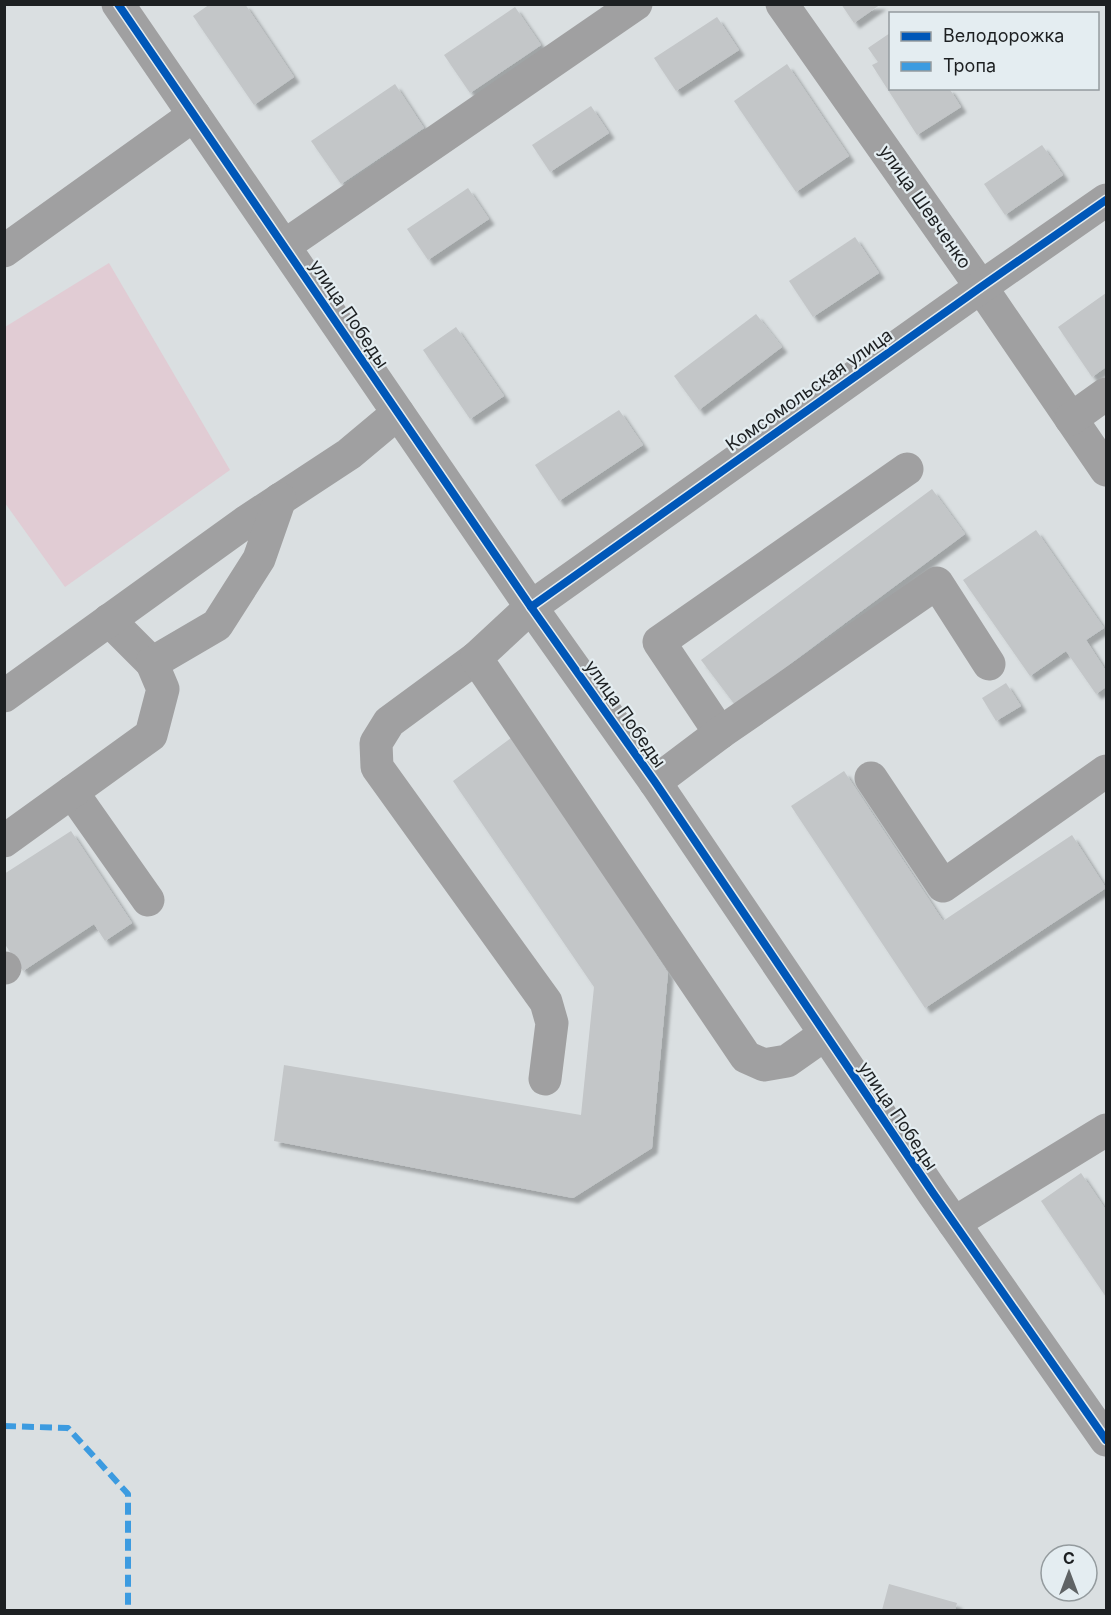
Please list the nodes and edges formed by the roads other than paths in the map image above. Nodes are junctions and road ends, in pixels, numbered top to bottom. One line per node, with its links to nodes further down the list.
1 (118, 4): 4 (street, улица Победы)
2 (636, 4): 6 (street)
3 (782, 4): 8 (street, улица Шевченко)
4 (194, 115): 6 (street, улица Победы); 7 (street)
5 (1107, 200): 8 (street, Комсомольская улица)
6 (284, 246): 10 (street, улица Победы)
7 (4, 251)
8 (981, 287): 11 (street, улица Шевченко); 15 (street, Комсомольская улица)
9 (1107, 394): 11 (street)
10 (398, 413): 14 (street); 15 (street, улица Победы)
11 (1071, 419): 13 (street, улица Шевченко)
12 (907, 469): 21 (street)
13 (1107, 470)
14 (280, 499): 16 (street); 18 (street)
15 (531, 607): 17 (street, Комсомольская улица); 24 (street, улица Победы)
16 (110, 620): 18 (street); 20 (street)
17 (476, 658): 28 (street); 29 (street, Комсомольская улица)
18 (152, 663): 25 (street)
19 (989, 664): 21 (street)
20 (4, 696)
21 (720, 733): 24 (street)
22 (1107, 771): 23 (street)
23 (871, 778)
24 (655, 782): 28 (street, улица Победы)
25 (72, 792): 26 (street); 27 (street)
26 (4, 842)
27 (148, 900)
28 (824, 1035): 31 (street, улица Победы)
29 (545, 1079)
30 (1104, 1138): 31 (street)
31 (954, 1223): 32 (street, улица Победы)
32 (1107, 1440)

